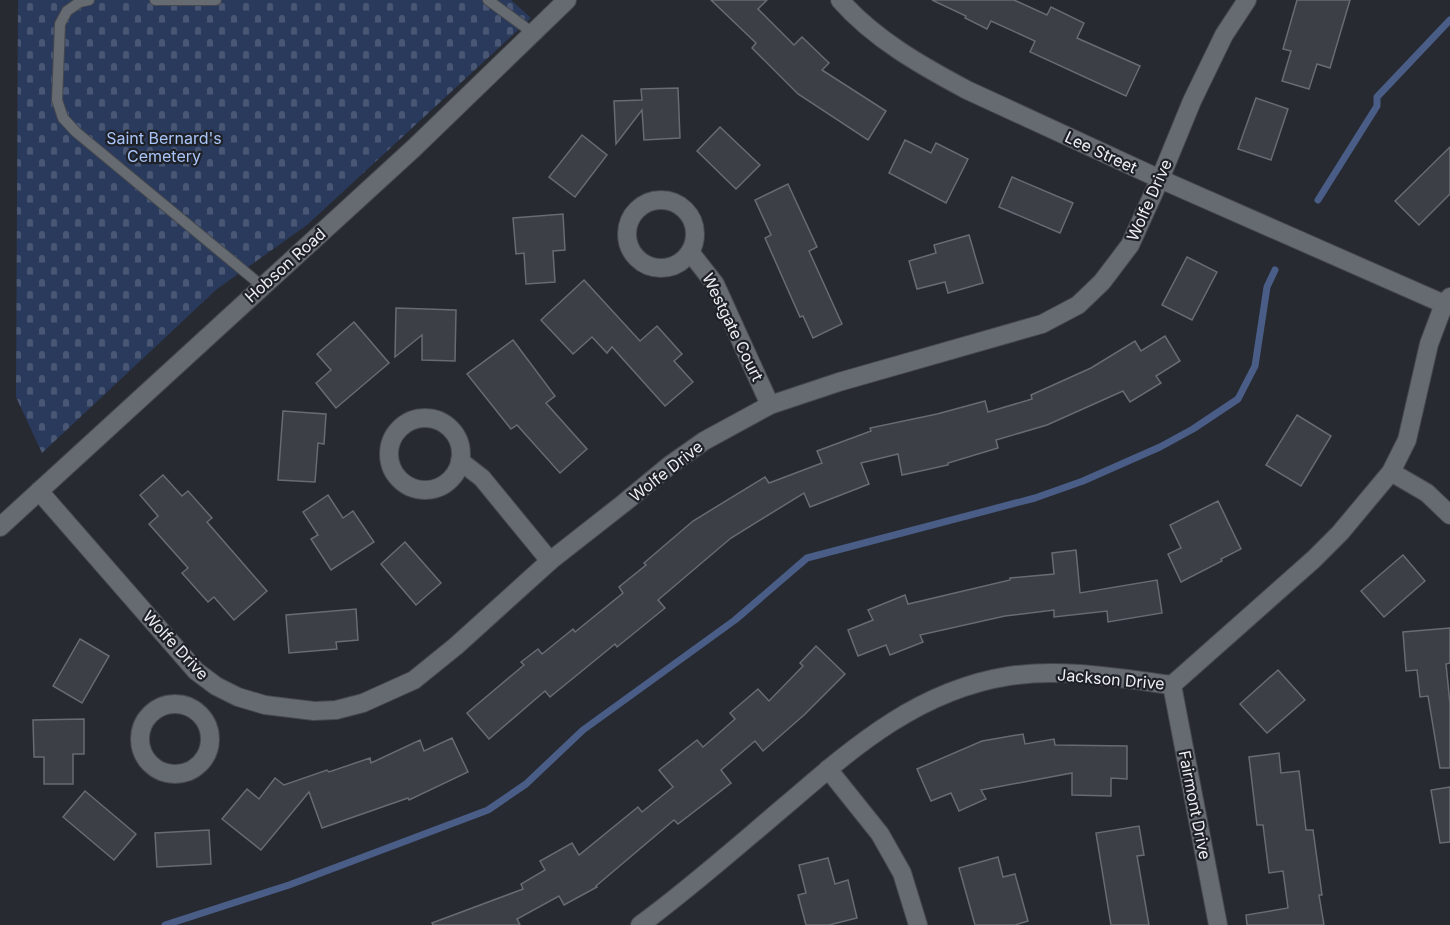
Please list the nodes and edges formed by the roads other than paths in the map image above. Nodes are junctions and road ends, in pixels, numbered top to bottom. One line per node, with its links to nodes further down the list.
1 (89, 0): 11 (lane)
2 (155, 0): 3 (lane)
3 (216, 0)
4 (488, 0): 8 (lane)
5 (567, 0): 8 (street, Hobson Road)
6 (840, 0): 9 (street, Lee Street)
7 (1247, 0): 9 (street, Wolfe Drive)
8 (533, 33): 11 (street, Hobson Road)
9 (1160, 179): 12 (street, Lee Street); 13 (street, Wolfe Drive)
10 (690, 252): 13 (street, Westgate Court)
11 (262, 286): 16 (street, Hobson Road)
12 (1447, 301): 15 (street, Jackson Drive)
13 (770, 405): 19 (street, Wolfe Drive)
14 (460, 461): 19 (street)
15 (1391, 472): 17 (street); 20 (street, Jackson Drive)
16 (39, 491): 18 (street, Hobson Road); 21 (street, Wolfe Drive)
17 (1450, 515)
18 (0, 527)
19 (550, 561): 21 (street, Wolfe Drive)
20 (1172, 685): 23 (street, Jackson Drive); 26 (street, Fairmont Drive)
21 (216, 686): 22 (street)
22 (196, 711)
23 (828, 769): 24 (street, Jackson Drive); 25 (street)
24 (640, 925)
25 (918, 925)
26 (1218, 925)

